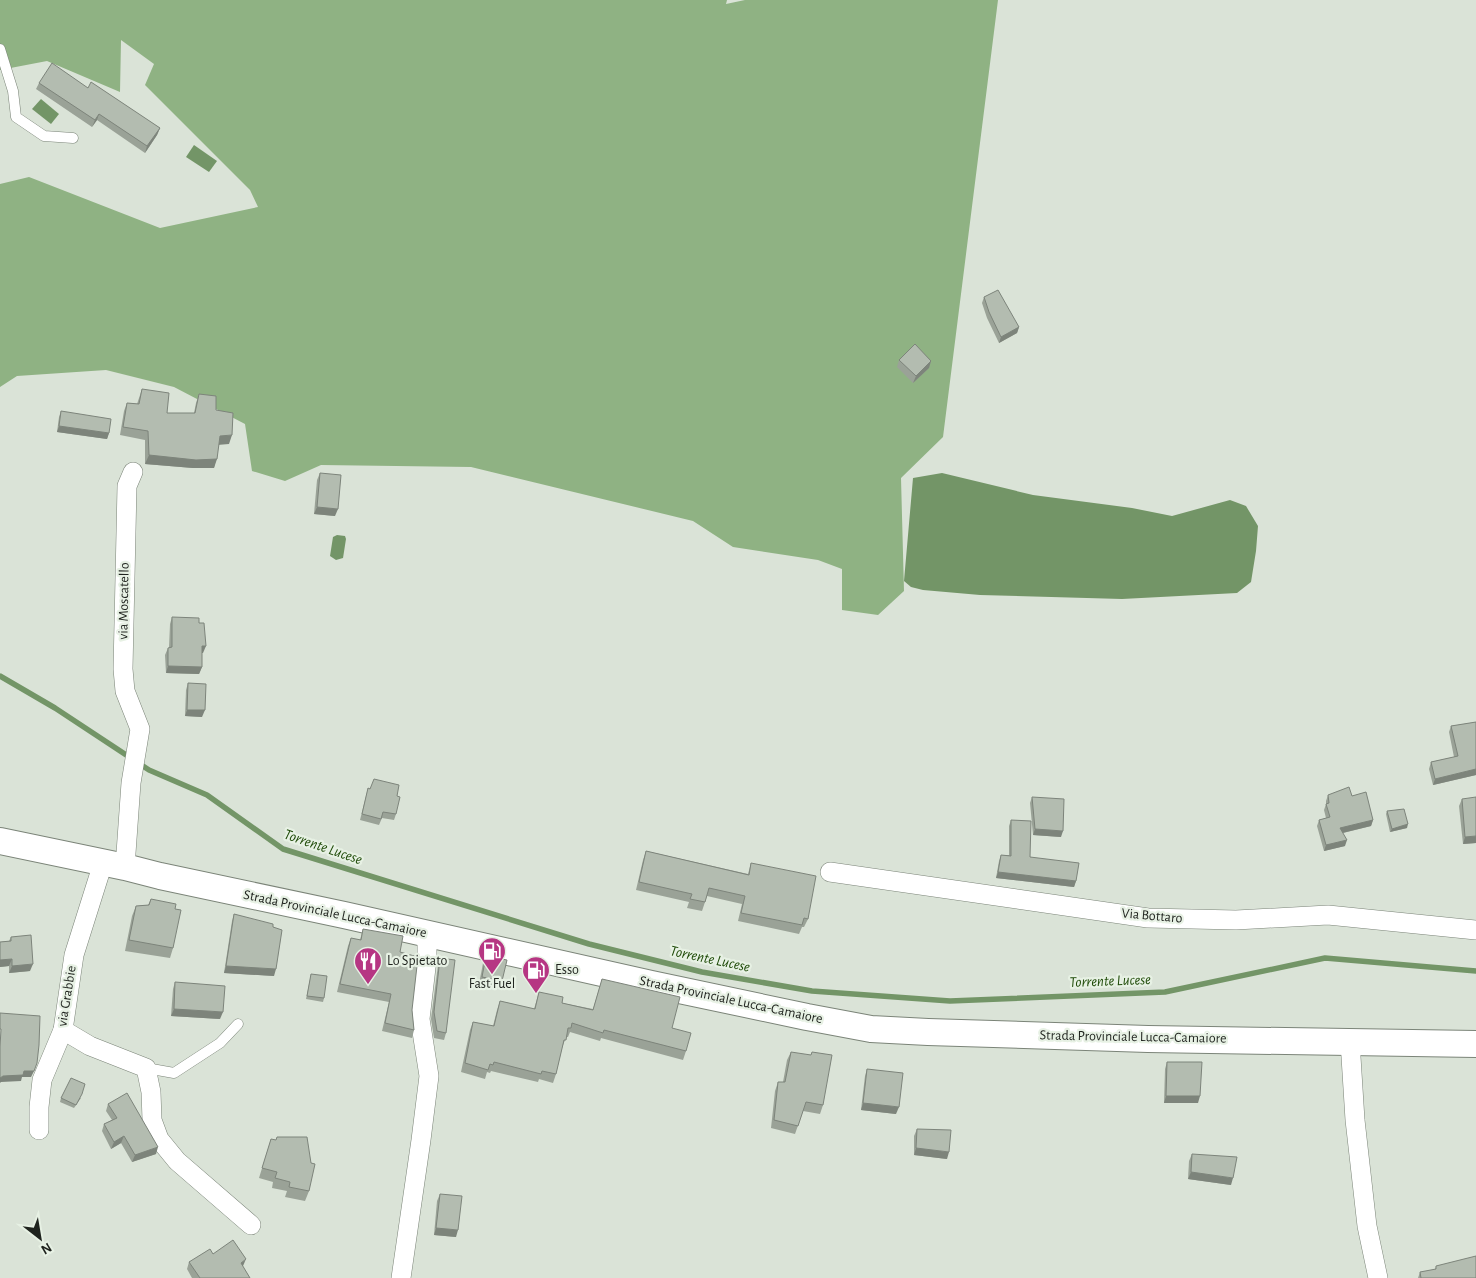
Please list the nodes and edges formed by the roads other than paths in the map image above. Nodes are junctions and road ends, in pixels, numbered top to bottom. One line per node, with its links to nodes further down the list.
1 (0, 49): 2 (lane)
2 (73, 138)
3 (133, 472): 5 (street, via Moscatello)
4 (0, 841): 5 (main road, Strada Provinciale Lucca-Camaiore)
5 (114, 865): 8 (main road, Strada Provinciale Lucca-Camaiore); 10 (street, via Grabbie)
6 (830, 872): 7 (street, Via Bottaro)
7 (1476, 930)
8 (427, 934): 11 (main road, Strada Provinciale Lucca-Camaiore); 16 (street)
9 (238, 1024): 13 (lane)
10 (63, 1030): 13 (street); 14 (street, via Grabbie)
11 (1350, 1041): 12 (main road, Strada Provinciale Lucca-Camaiore); 17 (street)
12 (1476, 1044)
13 (146, 1068): 15 (street)
14 (39, 1130)
15 (251, 1225)
16 (401, 1278)
17 (1378, 1278)

